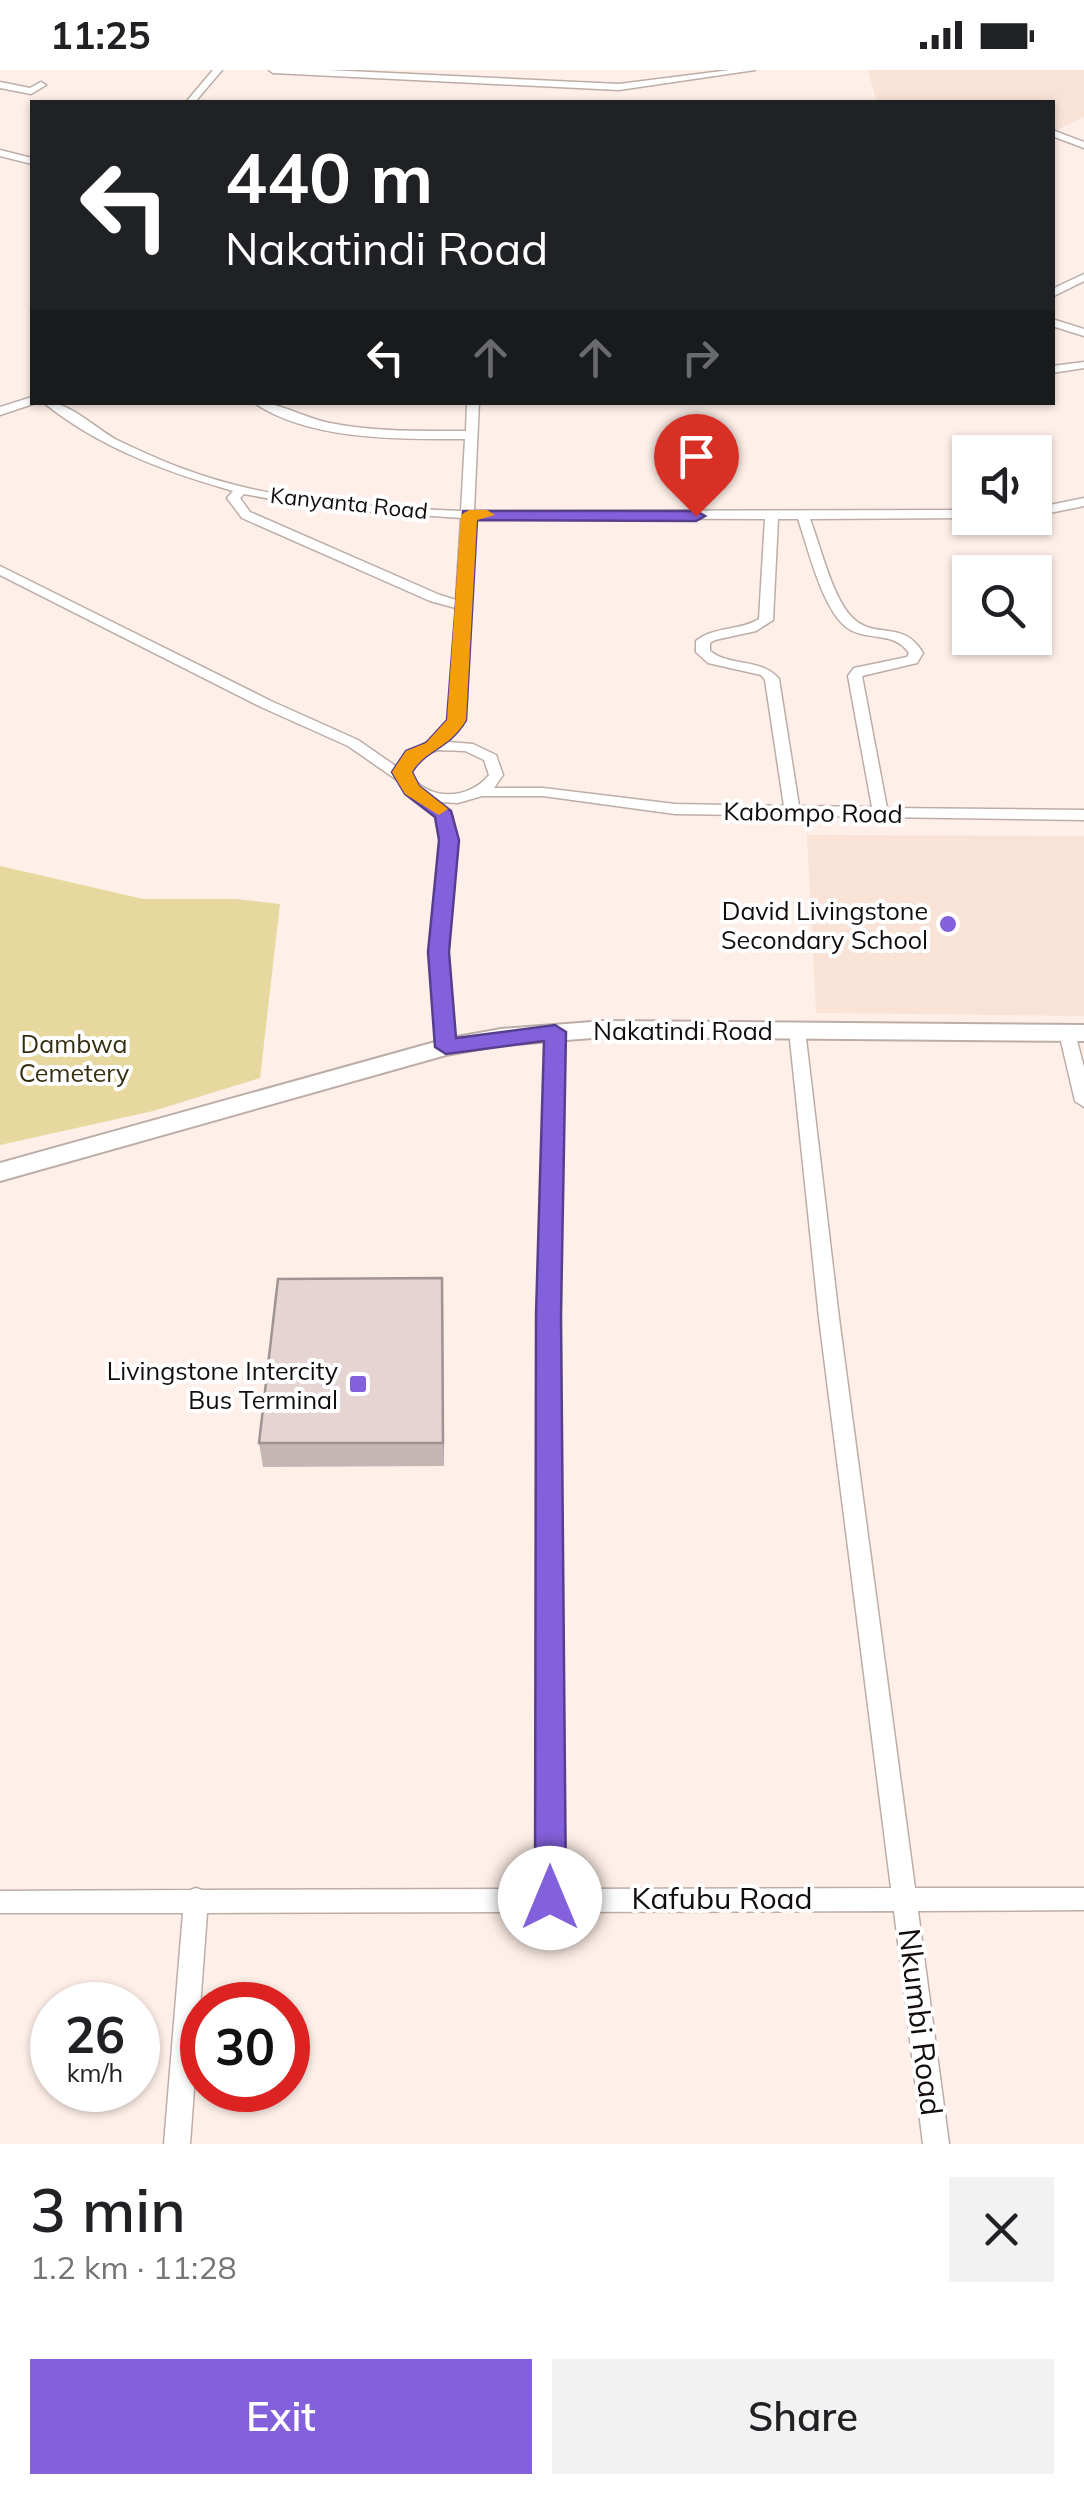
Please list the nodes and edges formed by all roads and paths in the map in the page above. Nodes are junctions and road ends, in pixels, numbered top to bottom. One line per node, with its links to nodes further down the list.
1 (218, 70): 4 (street)
2 (273, 70): 3 (street)
3 (751, 70)
4 (192, 100)
5 (1055, 134): 6 (street)
6 (1084, 145)
7 (0, 153): 8 (street)
8 (30, 160)
9 (1084, 276): 10 (street)
10 (1055, 292)
11 (1055, 323): 12 (street)
12 (1084, 333)
13 (1084, 365): 14 (street)
14 (1055, 370)
15 (30, 402): 19 (street)
16 (53, 405): 21 (street, Kanyanta Road)
17 (268, 405): 20 (street)
18 (473, 405): 20 (street)
19 (0, 410)
20 (471, 435): 25 (street)
21 (242, 490): 25 (street, Kanyanta Road); 29 (street)
22 (1084, 502): 23 (street)
23 (1052, 509)
24 (952, 514): 27 (street, Kanyanta Road)
25 (469, 515): 26 (street, Kanyanta Road); 29 (street)
26 (772, 516): 27 (street, Kanyanta Road); 39 (street)
27 (803, 516): 40 (street)
28 (0, 570): 31 (street)
29 (465, 606): 30 (street)
30 (458, 704): 32 (street); 33 (street)
31 (353, 743): 32 (street); 35 (street)
32 (428, 748): 33 (street); 35 (street)
33 (481, 751): 34 (street)
34 (496, 766): 36 (street, Kabompo Road); 37 (street)
35 (404, 778): 38 (street)
36 (544, 792): 37 (street, Kabompo Road); 39 (street, Kabompo Road)
37 (479, 793): 38 (street); 42 (street)
38 (424, 796): 42 (street)
39 (792, 812): 40 (street, Kabompo Road)
40 (881, 814): 41 (street, Kabompo Road)
41 (1084, 815)
42 (449, 840): 46 (street)
43 (798, 1030): 44 (highway, Nakatindi Road); 45 (highway, Nakatindi Road); 51 (street, Nkumbi Road)
44 (555, 1032): 46 (highway, Nakatindi Road); 49 (street)
45 (1076, 1033): 47 (street)
46 (446, 1047): 48 (highway, Nakatindi Road)
47 (1084, 1101)
48 (0, 1172)
49 (550, 1898): 50 (street, Kafubu Road); 51 (street, Kafubu Road)
50 (196, 1899): 53 (street, Kafubu Road); 54 (street)
51 (906, 1899): 52 (street, Kafubu Road); 55 (street, Nkumbi Road)
52 (1084, 1899)
53 (0, 1902)
54 (177, 2144)
55 (936, 2144)

